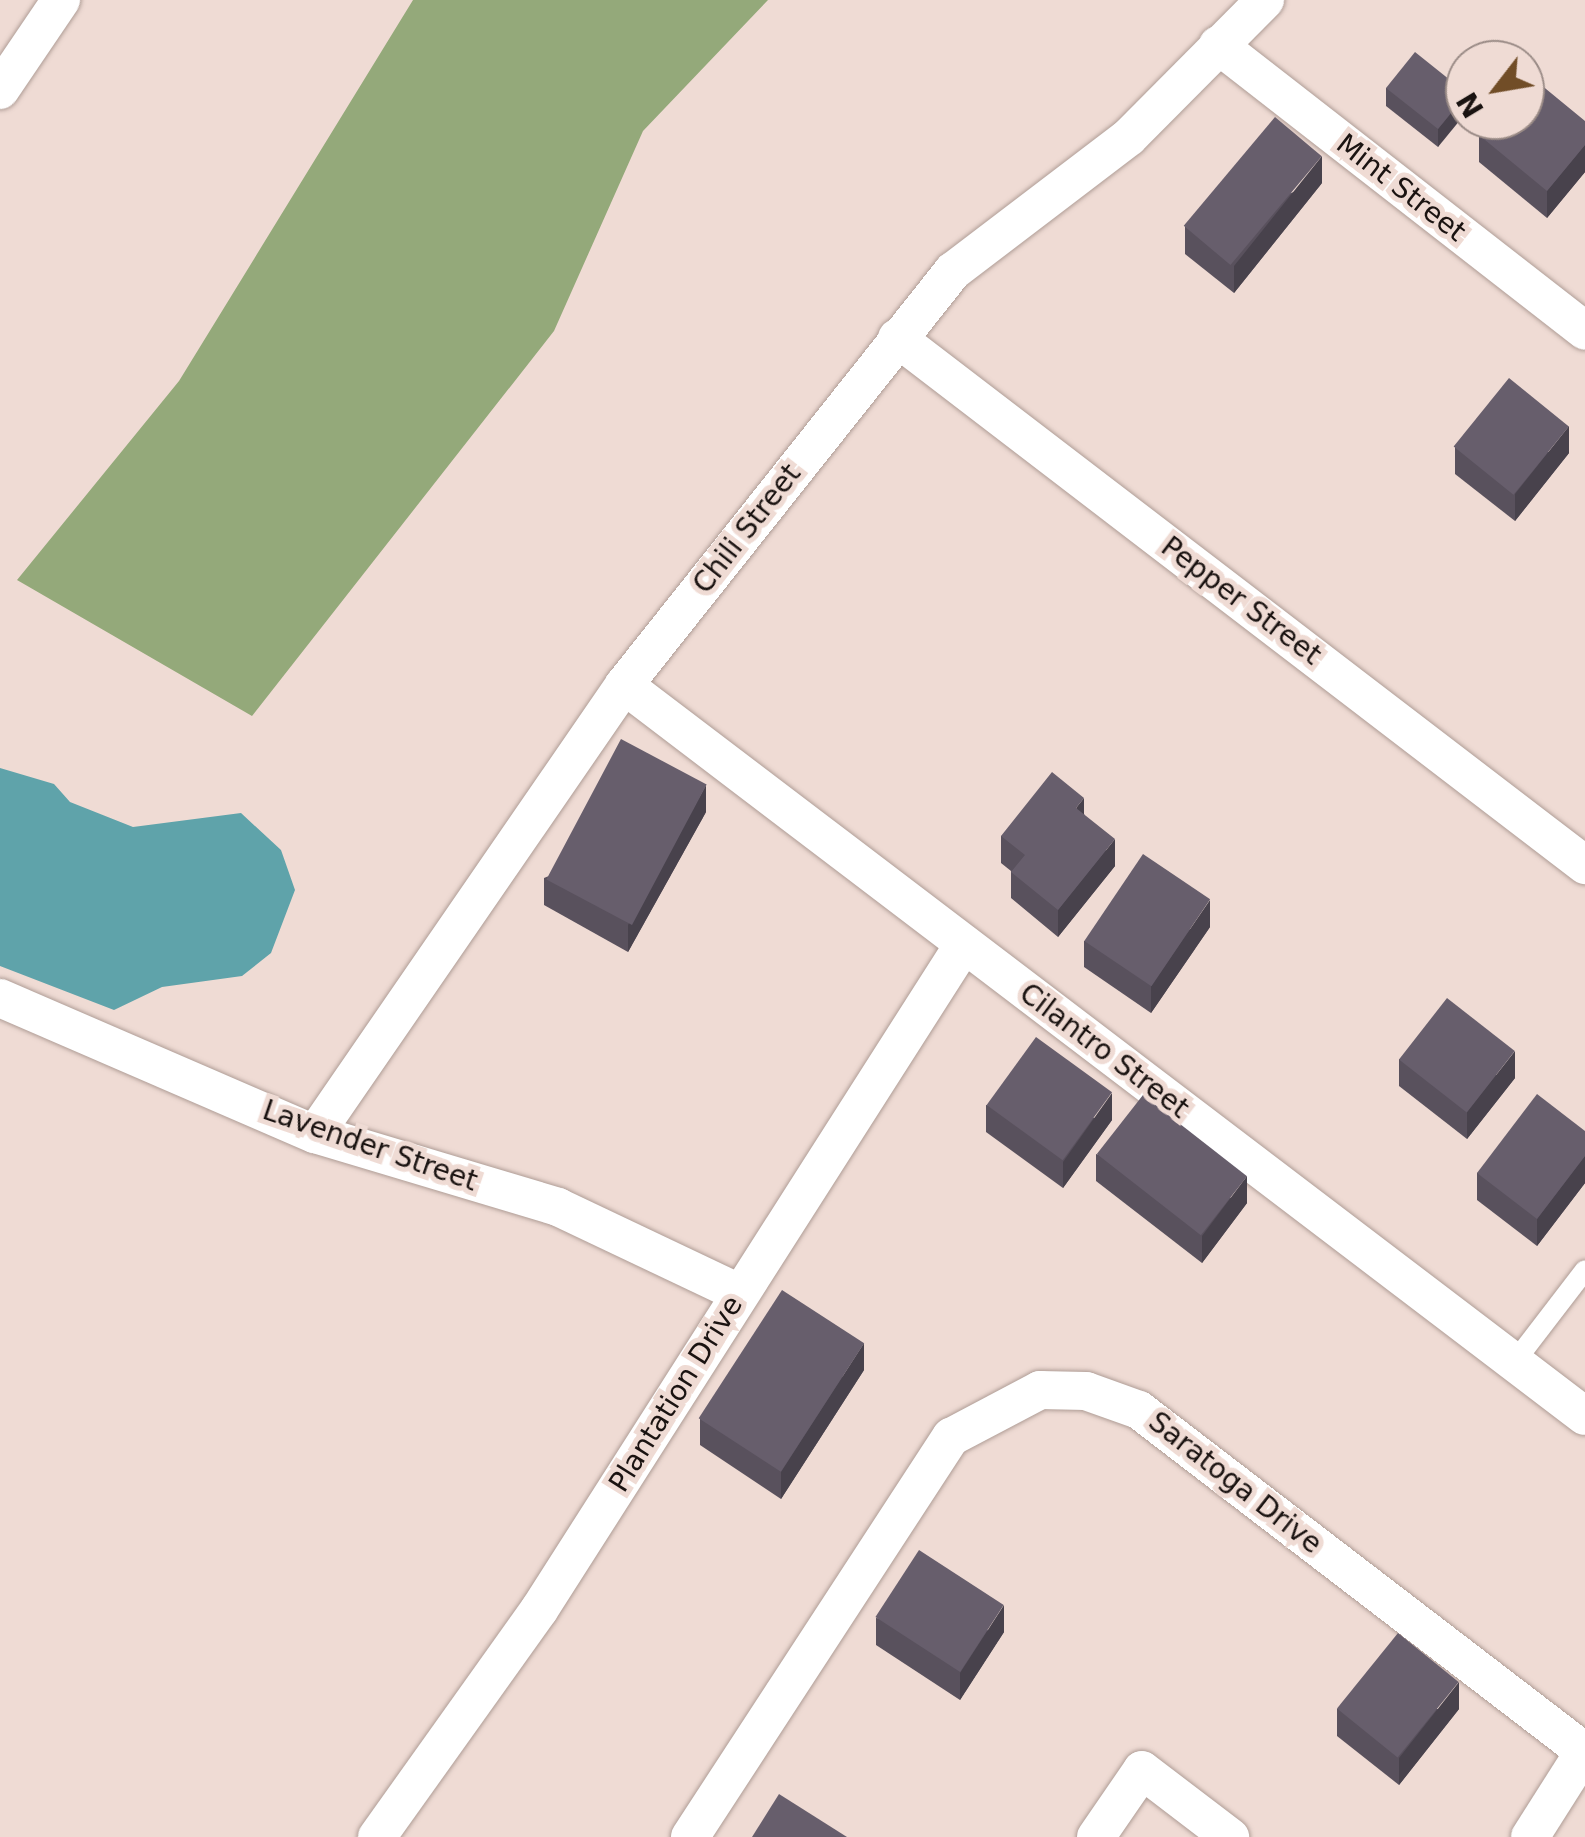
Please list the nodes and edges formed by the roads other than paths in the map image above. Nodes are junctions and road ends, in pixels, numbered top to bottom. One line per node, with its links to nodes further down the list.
1 (60, 0): 4 (street)
2 (1265, 0): 3 (street, Chili Street)
3 (1218, 45): 5 (street, Mint Street); 6 (street, Chili Street)
4 (0, 90)
5 (1585, 332)
6 (898, 338): 7 (street, Chili Street); 8 (street, Pepper Street)
7 (624, 685): 9 (street, Cilantro Street); 11 (street, Chili Street)
8 (1585, 865)
9 (964, 944): 13 (street, Plantation Drive); 14 (street, Cilantro Street)
10 (0, 998): 11 (street, Lavender Street)
11 (315, 1134): 13 (street, Lavender Street)
12 (1585, 1270): 14 (lane)
13 (739, 1293): 17 (street, Plantation Drive)
14 (1513, 1364): 15 (street, Cilantro Street)
15 (1585, 1416)
16 (1584, 1752): 18 (street, Saratoga Drive); 21 (street)
17 (377, 1837)
18 (690, 1837)
19 (1096, 1837): 20 (street)
20 (1230, 1837)
21 (1530, 1837)

